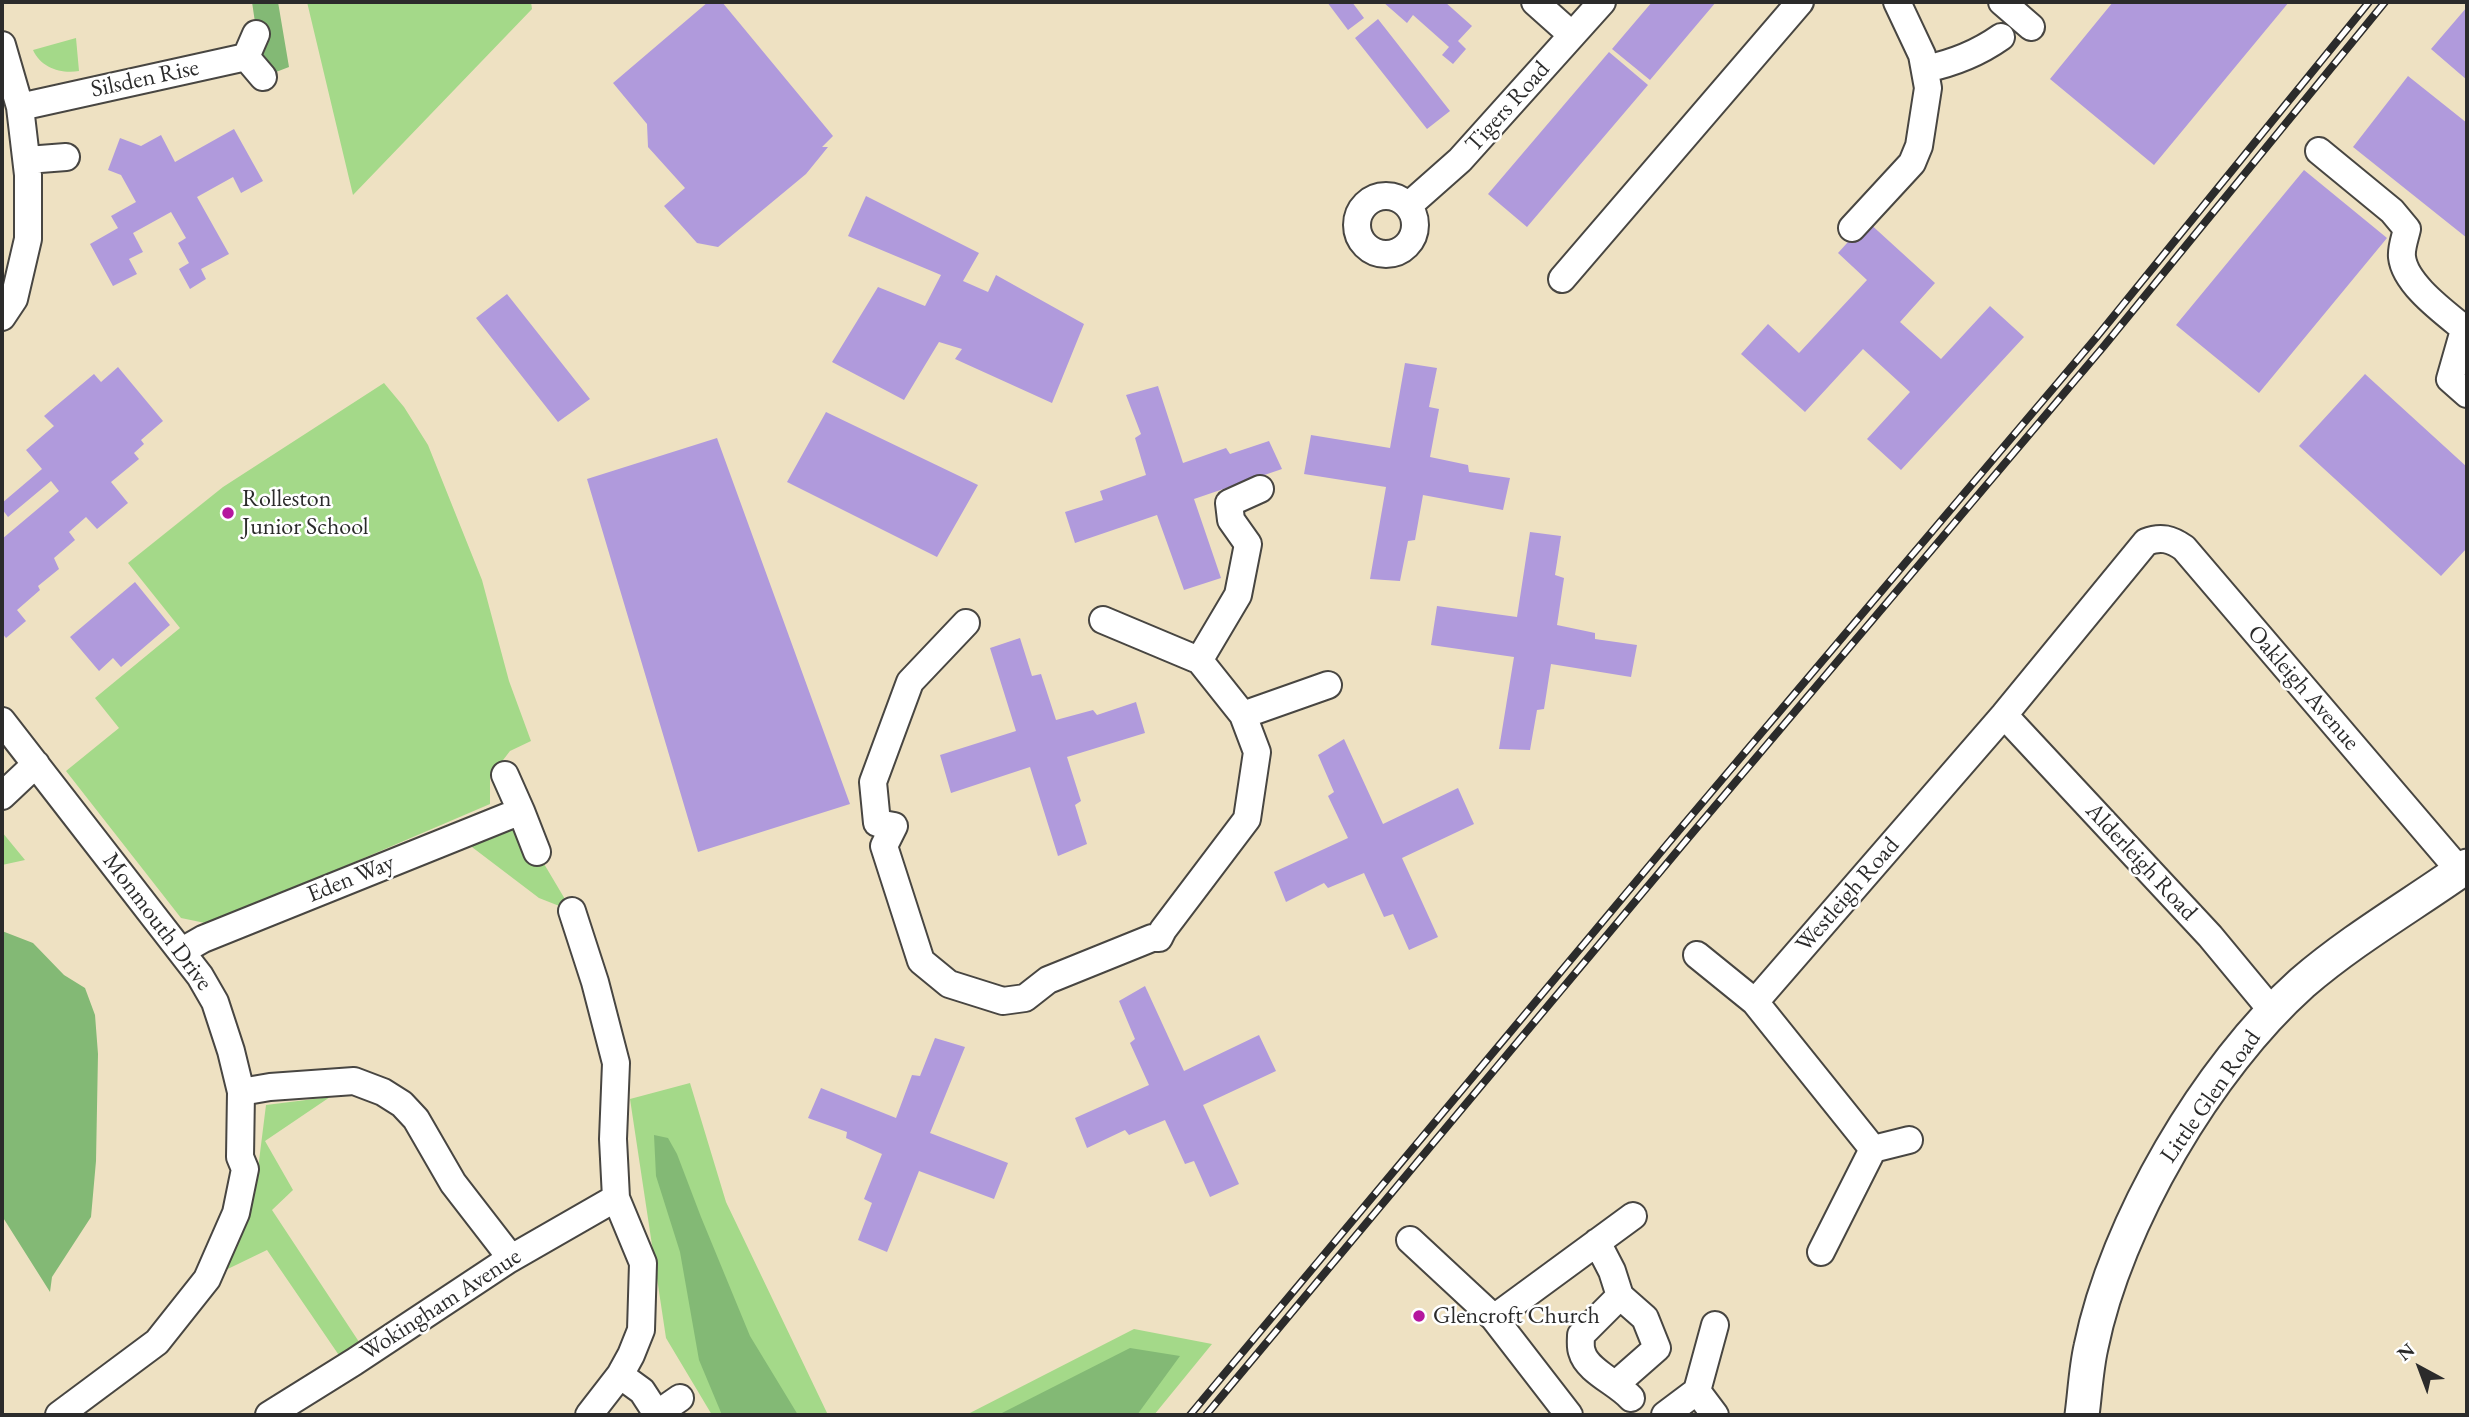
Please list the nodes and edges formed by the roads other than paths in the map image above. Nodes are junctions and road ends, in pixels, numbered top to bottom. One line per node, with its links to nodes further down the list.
1 (1535, 2): 7 (street)
2 (1602, 2): 7 (street, Tigers Road)
3 (1800, 2): 18 (street)
4 (1897, 2): 11 (street)
5 (2002, 2): 6 (street)
6 (2031, 27)
7 (1572, 35): 16 (street, Tigers Road)
8 (2001, 37): 11 (street)
9 (2, 46): 12 (street)
10 (255, 56): 12 (street, Silsden Rise)
11 (1925, 69): 17 (street)
12 (20, 107): 15 (street)
13 (2319, 152): 20 (street)
14 (66, 157): 15 (street)
15 (27, 160): 19 (street)
16 (1408, 206)
17 (1852, 228)
18 (1562, 279)
19 (2, 317)
20 (2467, 331): 21 (street)
21 (2467, 393)
22 (1260, 488): 26 (street)
23 (2135, 554): 29 (street, Westleigh Road); 36 (street, Oakleigh Avenue)
24 (1103, 620): 26 (street)
25 (966, 623): 28 (street)
26 (1203, 654): 28 (street)
27 (1328, 685): 28 (street)
28 (1243, 715)
29 (2004, 715): 40 (street, Westleigh Road); 41 (street, Alderleigh Road)
30 (2, 721): 31 (street, Monmouth Drive)
31 (36, 764): 33 (street); 38 (street, Monmouth Drive)
32 (505, 775): 34 (street)
33 (2, 796)
34 (521, 811): 35 (street); 38 (street, Eden Way)
35 (537, 852)
36 (2464, 869): 41 (main road, Little Glen Road)
37 (572, 911): 45 (street)
38 (182, 951): 42 (street, Monmouth Drive)
39 (1697, 955): 40 (street)
40 (1755, 1002): 44 (street)
41 (2273, 1012): 64 (main road, Little Glen Road)
42 (241, 1092): 50 (street); 57 (street, Monmouth Drive)
43 (1909, 1140): 44 (street)
44 (1873, 1149): 49 (street)
45 (616, 1198): 50 (street, Wokingham Avenue); 54 (street)
46 (1633, 1216): 48 (street)
47 (1410, 1240): 52 (street)
48 (1597, 1242): 51 (street); 52 (street)
49 (1821, 1252)
50 (511, 1258): 60 (street, Wokingham Avenue)
51 (1620, 1296): 51 (street)
52 (1494, 1318): 58 (street)
53 (1715, 1325): 55 (street)
54 (620, 1375): 56 (street); 61 (street)
55 (1697, 1391): 62 (street); 63 (street)
56 (680, 1398)
57 (90, 1406): 59 (street, Monmouth Drive)
58 (1562, 1412)
59 (59, 1415)
60 (269, 1415)
61 (589, 1415)
62 (1665, 1415)
63 (1715, 1415)
64 (2082, 1415)

